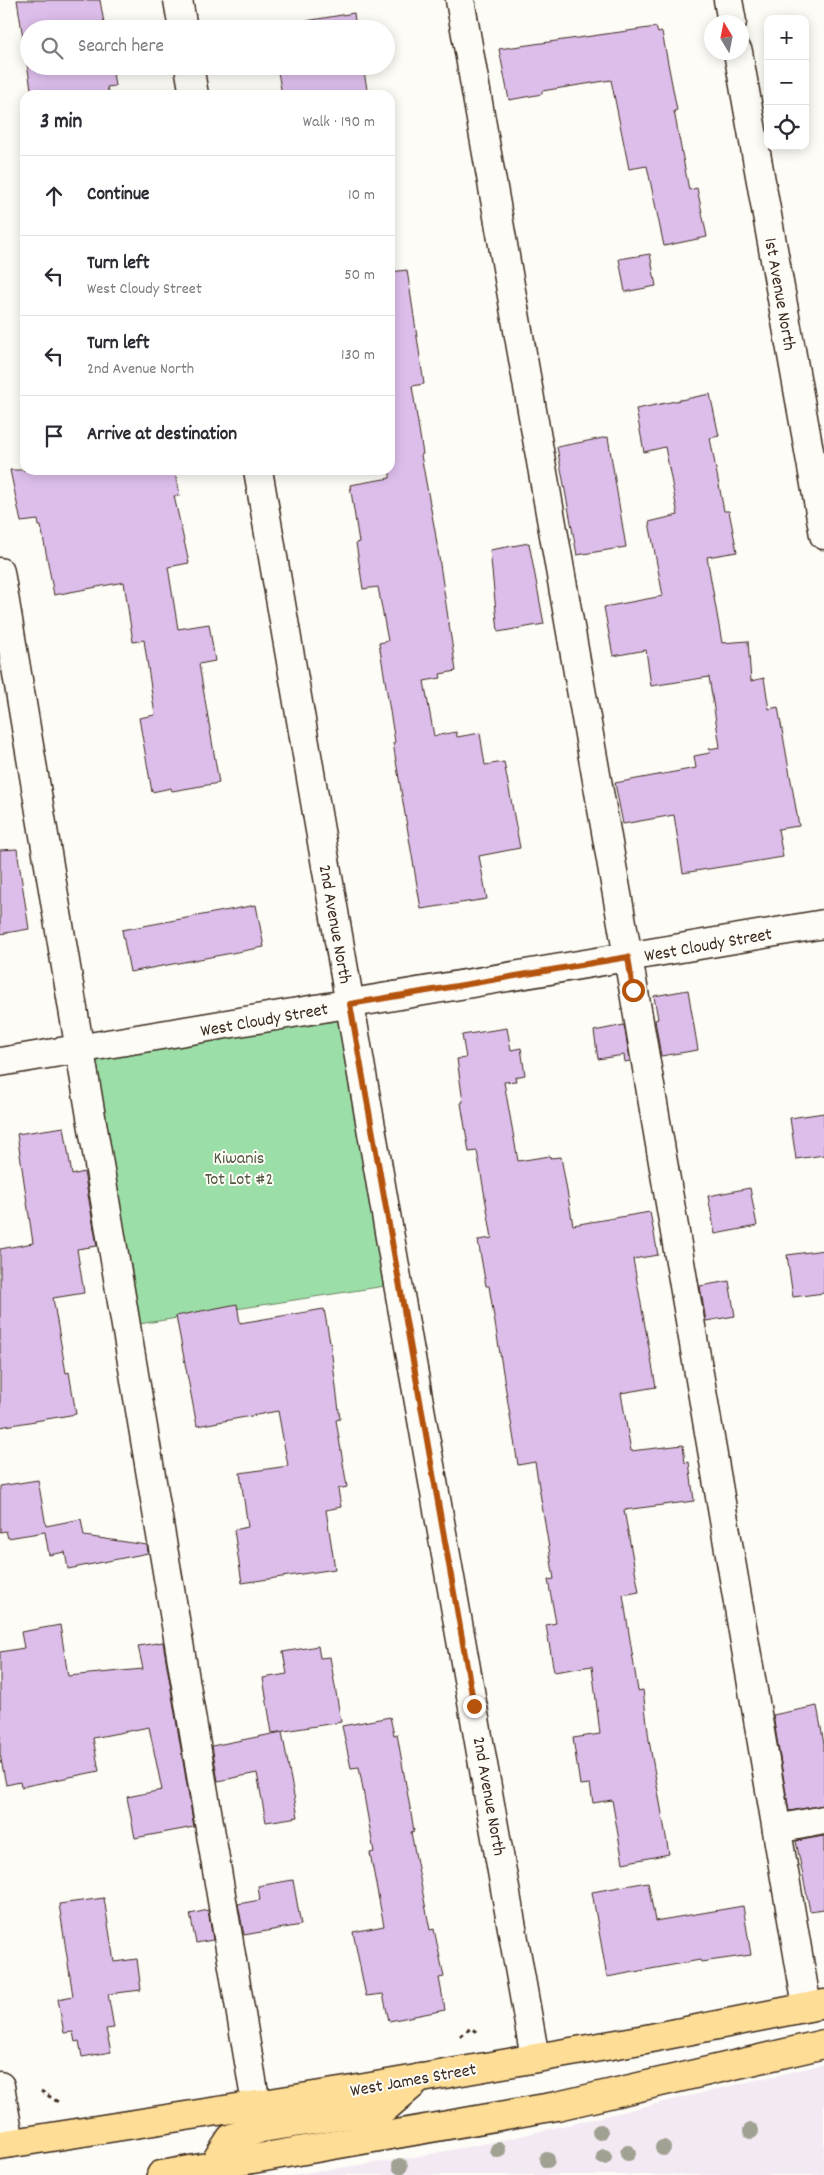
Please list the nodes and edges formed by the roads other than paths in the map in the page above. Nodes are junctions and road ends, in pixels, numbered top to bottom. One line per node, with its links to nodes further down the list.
1 (178, 0): 5 (street)
2 (460, 0): 13 (street)
3 (728, 0): 4 (street)
4 (731, 15)
5 (181, 20)
6 (739, 60): 10 (street, 1st Avenue North)
7 (191, 75): 8 (street)
8 (193, 90)
9 (259, 475): 14 (street, 2nd Avenue North)
10 (824, 534)
11 (0, 572): 15 (street)
12 (824, 924): 13 (street, West Cloudy Street)
13 (628, 957): 14 (street, West Cloudy Street); 18 (street)
14 (350, 1004): 15 (street, West Cloudy Street); 21 (street, 2nd Avenue North)
15 (80, 1050): 16 (street, West Cloudy Street); 24 (street)
16 (0, 1062)
17 (824, 1820): 18 (street)
18 (777, 1829): 19 (street)
19 (816, 2005): 21 (main road, West James Street)
20 (824, 2044): 26 (main road)
21 (535, 2058): 22 (main road, West James Street)
22 (420, 2078): 24 (main road, West James Street); 26 (main road)
23 (0, 2086): 25 (street)
24 (256, 2104): 25 (main road, West James Street)
25 (5, 2144)
26 (212, 2171): 27 (main road)
27 (161, 2175)

